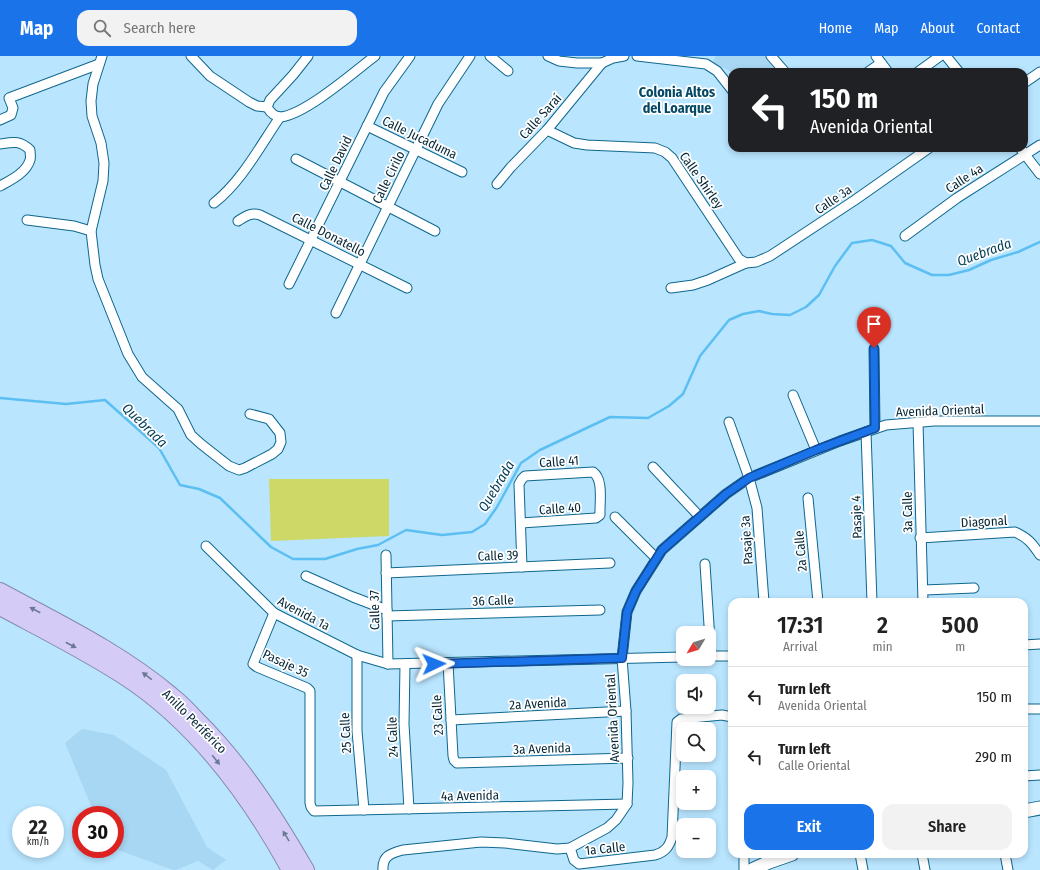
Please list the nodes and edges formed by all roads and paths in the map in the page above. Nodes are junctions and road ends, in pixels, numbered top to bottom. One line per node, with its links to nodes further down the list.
1 (191, 56): 27 (street)
2 (308, 56): 27 (street)
3 (375, 56): 28 (street)
4 (470, 56): 34 (street, Calle Cirilo)
5 (490, 56): 22 (street)
6 (548, 56): 16 (street)
7 (624, 56): 16 (street)
8 (637, 56): 15 (street)
9 (771, 56): 17 (street)
10 (940, 56): 20 (street)
11 (946, 56): 21 (street)
12 (408, 57): 30 (street, Calle David)
13 (879, 59): 18 (street); 19 (street)
14 (100, 60): 26 (street); 49 (street)
15 (707, 60): 25 (street)
16 (602, 63): 31 (street, Calle Saraí)
17 (782, 68)
18 (871, 68)
19 (885, 68)
20 (924, 68)
21 (956, 68)
22 (508, 71)
23 (1040, 72): 24 (street)
24 (1028, 80)
25 (728, 85)
26 (4, 98): 29 (street)
27 (267, 107): 28 (street)
28 (280, 117): 45 (street)
29 (0, 120)
30 (367, 126): 34 (street, Calle Jucaduma); 42 (street, Calle David)
31 (547, 130): 43 (street, Calle Saraí); 53 (street, Calle Shirley)
32 (0, 144): 44 (street)
33 (1040, 145): 35 (street, Calle 4a)
34 (416, 149): 40 (street, Calle Jucaduma); 46 (street, Calle Cirilo)
35 (1028, 149)
36 (923, 152): 53 (street, Calle 3a)
37 (1022, 152): 51 (street, Calle 4a)
38 (1024, 152): 41 (street)
39 (296, 159): 42 (street)
40 (462, 172)
41 (1040, 174)
42 (339, 182): 46 (street); 52 (street, Calle David)
43 (497, 184)
44 (0, 186)
45 (214, 203)
46 (388, 208): 50 (street); 54 (street, Calle Cirilo)
47 (27, 220): 49 (street)
48 (238, 221): 52 (street, Calle Donatello)
49 (91, 230): 61 (street)
50 (435, 232)
51 (905, 236)
52 (312, 240): 54 (street, Calle Donatello); 55 (street, Calle David)
53 (746, 263): 57 (street, Calle 3a)
54 (359, 264): 56 (street, Calle Donatello); 58 (street, Calle Cirilo)
55 (288, 284)
56 (407, 288)
57 (671, 288)
58 (336, 314)
59 (874, 348): 65 (street)
60 (793, 395): 67 (street)
61 (250, 414)
62 (1040, 421): 64 (street, Avenida Oriental)
63 (729, 422): 69 (street, Pasaje 3a)
64 (918, 422): 65 (street, Avenida Oriental); 75 (street, 3a Calle)
65 (875, 428): 66 (street, Avenida Oriental)
66 (866, 432): 67 (street, Avenida Oriental); 90 (street, Pasaje 4)
67 (816, 450): 69 (street, Avenida Oriental)
68 (653, 467): 72 (street)
69 (749, 478): 72 (street, Avenida Oriental); 88 (street, Pasaje 3a)
70 (808, 498): 89 (street, 2a Calle)
71 (600, 515): 74 (street, Calle 40); 74 (street, Calle 41)
72 (699, 516): 79 (street, Avenida Oriental)
73 (615, 517): 79 (street)
74 (521, 523): 82 (street, Calle 41)
75 (920, 538): 77 (street, Diagonal); 86 (street, 3a Calle)
76 (206, 546): 94 (street, Avenida 1a)
77 (1040, 554)
78 (386, 555): 83 (street, Calle 37)
79 (656, 558): 103 (street, Avenida Oriental)
80 (610, 563): 82 (street, Calle 39)
81 (705, 564): 96 (street)
82 (522, 567): 83 (street, Calle 39)
83 (386, 572): 95 (street, Calle 37)
84 (306, 576): 95 (street)
85 (974, 588): 86 (street)
86 (924, 590): 91 (street, 3a Calle)
87 (0, 591): 129 (highway, Anillo Periférico, one-way to 87)
88 (764, 598)
89 (818, 598)
90 (872, 598)
91 (923, 598)
92 (0, 607): 128 (highway, Anillo Periférico, one-way to 128)
93 (600, 610): 95 (street, 36 Calle)
94 (274, 613): 99 (street, Avenida 1a); 121 (street, Pasaje 35)
95 (387, 613): 105 (street, Calle 37)
96 (708, 626)
97 (1040, 644): 98 (street)
98 (1028, 645)
99 (357, 655): 105 (street, Avenida 1a); 119 (street, 25 Calle)
100 (716, 656): 101 (street)
101 (728, 656)
102 (676, 657): 103 (street, Avenida 1a)
103 (622, 658): 104 (street, Avenida 1a); 109 (street, Avenida Oriental)
104 (448, 663): 106 (street, Avenida 1a); 111 (street, 23 Calle)
105 (388, 664): 106 (street, Avenida 1a)
106 (405, 664): 118 (street, 24 Calle)
107 (1040, 709): 108 (street)
108 (1028, 710)
109 (626, 711): 111 (street, 2a Avenida); 112 (street, Avenida Oriental)
110 (728, 716): 122 (street, 1a Calle)
111 (451, 720): 113 (street, 23 Calle)
112 (628, 758): 113 (street, 3a Avenida); 116 (street, Avenida Oriental)
113 (457, 763)
114 (1040, 775): 115 (street)
115 (1028, 776)
116 (627, 804): 118 (street, 4a Avenida); 122 (street)
117 (1040, 808): 120 (main road)
118 (409, 809): 119 (street, 4a Avenida)
119 (364, 810): 121 (street, 4a Avenida)
120 (1028, 810)
121 (314, 811)
122 (570, 848): 130 (street, 1a Calle)
123 (744, 858): 131 (street)
124 (780, 858): 132 (main road)
125 (861, 858): 133 (street)
126 (923, 858): 134 (street)
127 (1006, 858): 135 (street)
128 (290, 870)
129 (306, 870)
130 (383, 870)
131 (744, 870)
132 (752, 870)
133 (863, 870)
134 (925, 870)
135 (1008, 870)

